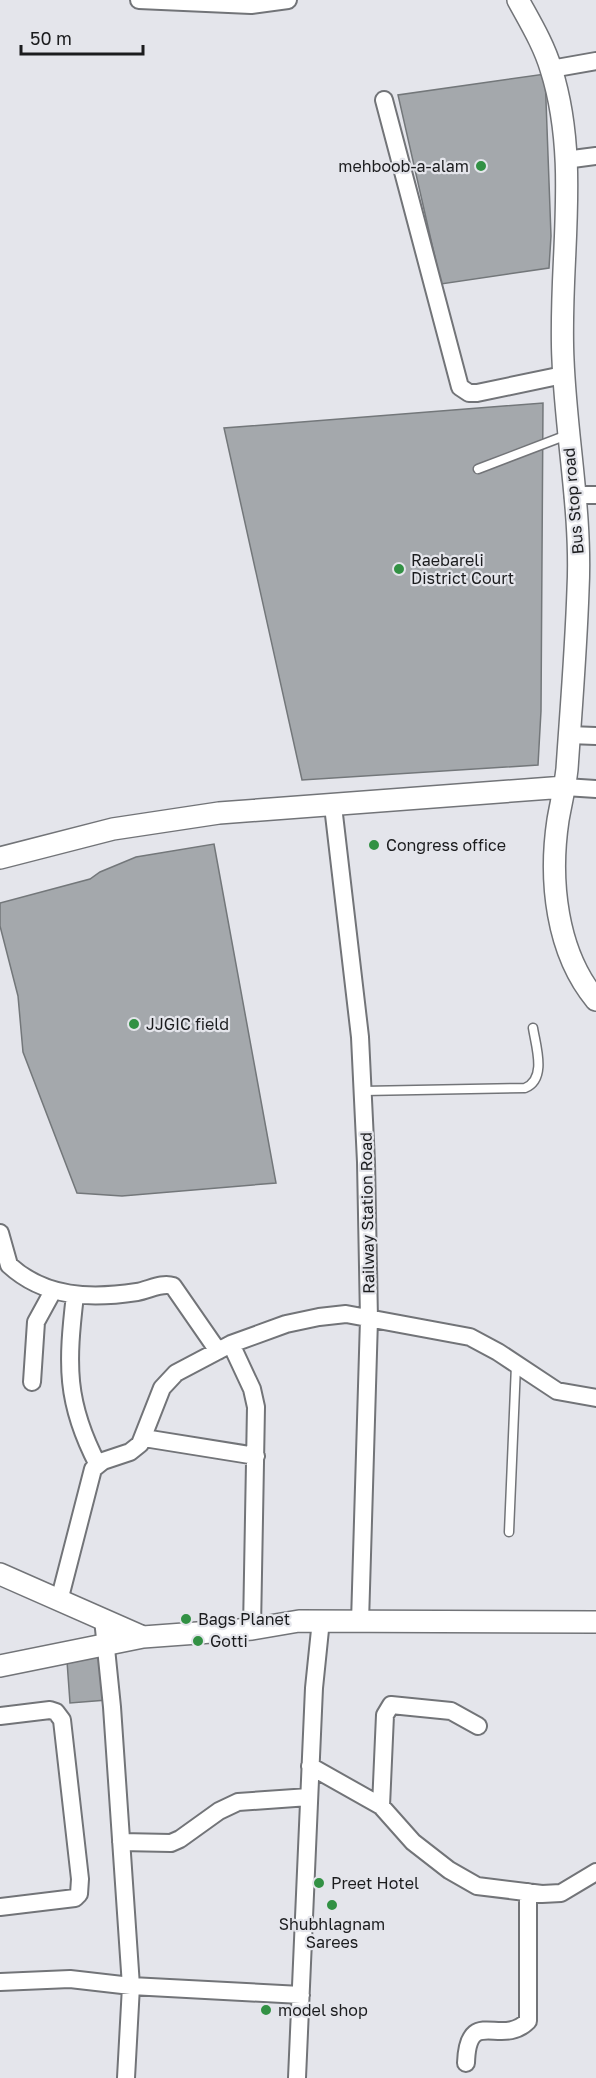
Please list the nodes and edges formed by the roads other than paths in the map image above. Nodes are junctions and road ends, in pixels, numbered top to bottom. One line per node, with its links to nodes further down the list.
1 (139, 0): 2 (street)
2 (288, 0)
3 (518, 0): 5 (street, Bus Stop road)
4 (596, 61): 5 (street)
5 (551, 69): 8 (street, Bus Stop road)
6 (384, 100): 9 (street)
7 (596, 156): 8 (street)
8 (565, 160): 9 (street, Bus Stop road)
9 (563, 375): 10 (street, Bus Stop road)
10 (567, 435): 11 (lane); 12 (street, Bus Stop road)
11 (478, 469)
12 (573, 495): 13 (street); 14 (street, Bus Stop road)
13 (596, 495)
14 (569, 735): 15 (street); 16 (street, Bus Stop road)
15 (596, 736)
16 (565, 787): 17 (street); 18 (street); 20 (street, Bus Stop road)
17 (596, 789)
18 (333, 806): 19 (street); 22 (street, Railway Station Road)
19 (0, 858)
20 (596, 1000)
21 (533, 1028): 22 (lane)
22 (363, 1091): 27 (street, Railway Station Road)
23 (0, 1233): 24 (street)
24 (4, 1260): 25 (street)
25 (53, 1292): 26 (street); 30 (street)
26 (75, 1295): 28 (street); 34 (street)
27 (369, 1319): 28 (street); 29 (street); 40 (street, Railway Station Road)
28 (224, 1347): 32 (street); 33 (street)
29 (516, 1365): 31 (street); 35 (lane)
30 (32, 1382)
31 (596, 1398)
32 (144, 1438): 33 (street); 34 (street)
33 (256, 1455): 42 (street)
34 (98, 1465): 37 (street)
35 (509, 1532)
36 (0, 1574): 37 (street)
37 (59, 1601): 38 (street)
38 (103, 1619): 43 (street); 44 (street)
39 (321, 1620): 40 (street); 42 (street); 48 (street)
40 (360, 1622): 41 (street)
41 (596, 1622)
42 (252, 1629): 43 (street)
43 (143, 1637): 44 (street)
44 (106, 1645): 45 (street); 51 (street)
45 (0, 1666)
46 (0, 1716): 54 (street)
47 (478, 1726): 50 (street)
48 (310, 1766): 49 (street); 50 (street)
49 (309, 1797): 51 (street); 57 (street)
50 (381, 1806): 53 (street)
51 (121, 1842): 56 (street)
52 (596, 1872): 53 (street)
53 (528, 1892): 58 (street)
54 (0, 1907)
55 (0, 1982): 56 (street)
56 (131, 1986): 57 (street); 59 (street)
57 (301, 1995): 60 (street)
58 (466, 2063)
59 (126, 2078)
60 (297, 2078)

